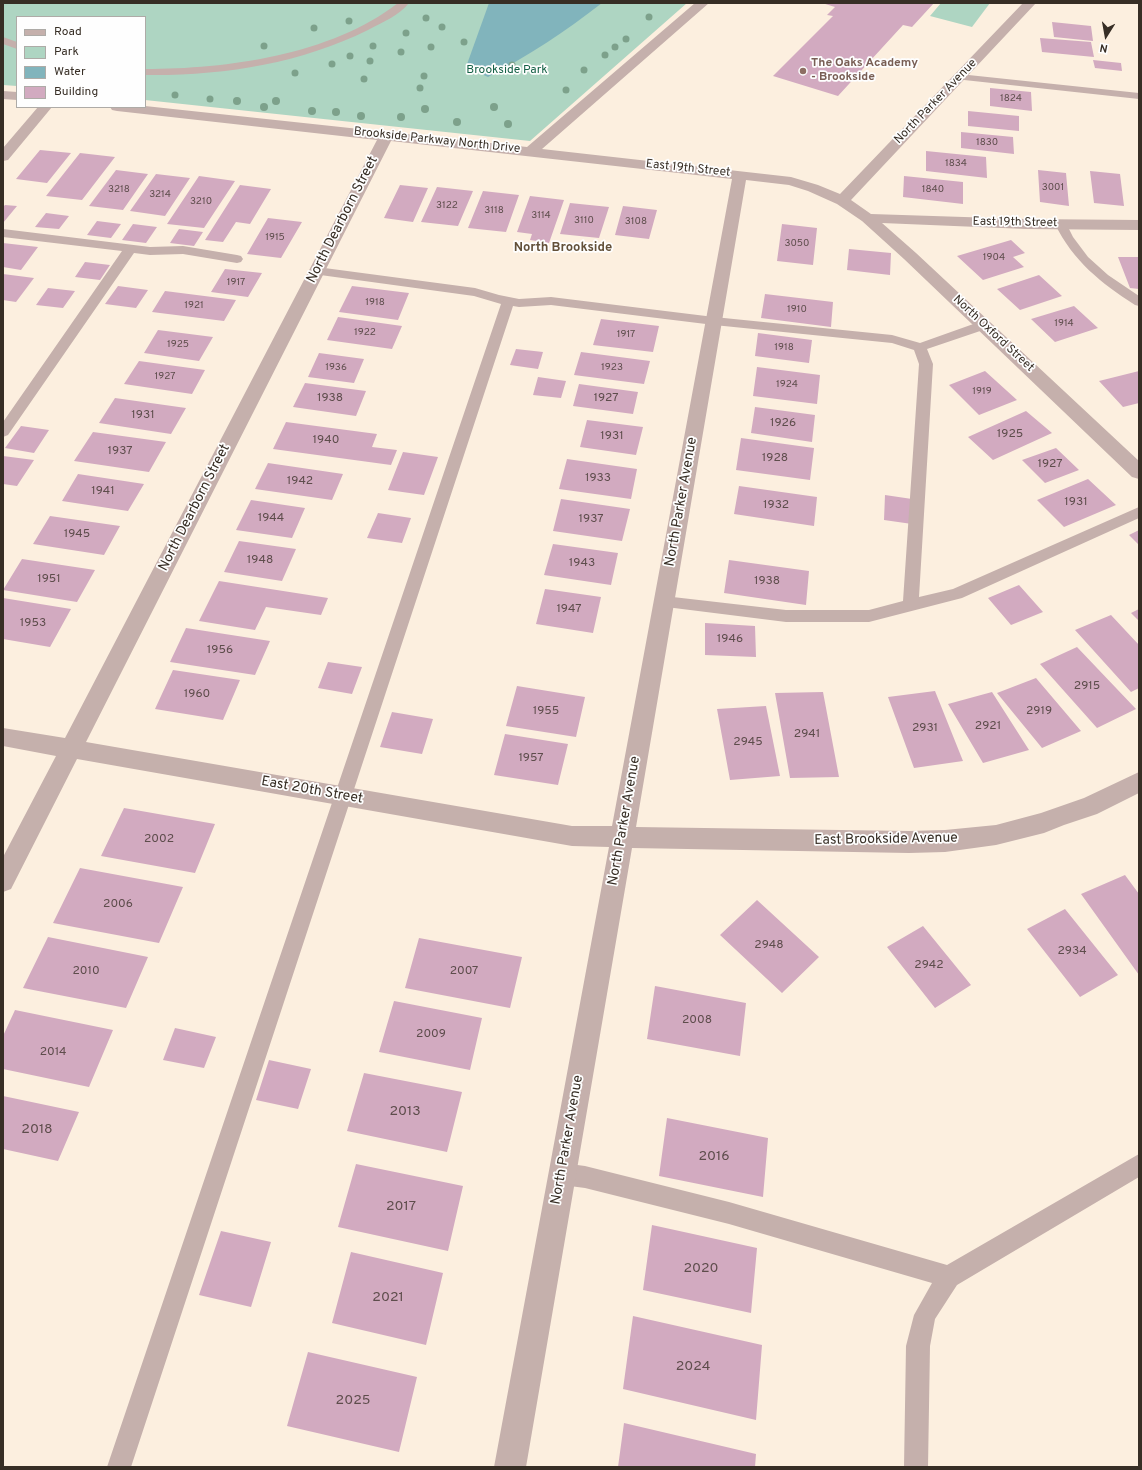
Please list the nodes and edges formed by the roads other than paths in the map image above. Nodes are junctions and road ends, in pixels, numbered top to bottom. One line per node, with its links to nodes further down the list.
1 (404, 3): 6 (lane)
2 (704, 3): 14 (street, Brookside Parkway North Drive)
3 (1030, 3): 7 (street, North Parker Avenue)
4 (3, 40): 5 (lane)
5 (16, 46)
6 (146, 72)
7 (960, 77): 10 (lane); 17 (street, North Parker Avenue)
8 (3, 95): 9 (street)
9 (16, 96)
10 (1139, 96)
11 (44, 108): 15 (street)
12 (126, 108): 13 (street, Brookside Parkway North Drive)
13 (386, 136): 14 (street, Brookside Parkway North Drive); 24 (street, North Dearborn Street)
14 (531, 151): 16 (street, East 19th Street)
15 (3, 157)
16 (740, 175): 17 (street, East 19th Street); 27 (street, North Parker Avenue)
17 (842, 201): 18 (street, North Oxford Street)
18 (867, 218): 19 (street, East 19th Street); 28 (street, North Oxford Street)
19 (1061, 224): 20 (street, East 19th Street); 26 (lane)
20 (1139, 225)
21 (3, 233): 22 (lane)
22 (130, 249): 23 (lane); 30 (lane)
23 (237, 259)
24 (317, 271): 25 (lane); 36 (street, North Dearborn Street)
25 (508, 301): 27 (lane); 38 (lane)
26 (1139, 302)
27 (714, 320): 29 (lane); 33 (street, North Parker Avenue)
28 (984, 325): 29 (lane); 31 (street, North Oxford Street)
29 (920, 347): 34 (lane)
30 (3, 432)
31 (1139, 472)
32 (1139, 512): 34 (lane)
33 (664, 602): 34 (lane); 39 (street, North Parker Avenue)
34 (911, 605)
35 (3, 738): 36 (street, East 20th Street)
36 (70, 749): 38 (street, East 20th Street); 40 (street, North Dearborn Street)
37 (1139, 782): 39 (street, East Brookside Avenue)
38 (343, 797): 39 (street, East 20th Street); 44 (lane)
39 (622, 838): 42 (street, North Parker Avenue)
40 (3, 881)
41 (1139, 1165): 43 (lane)
42 (562, 1174): 43 (lane); 45 (street, North Parker Avenue)
43 (949, 1277): 46 (lane)
44 (119, 1467)
45 (510, 1467)
46 (916, 1467)

